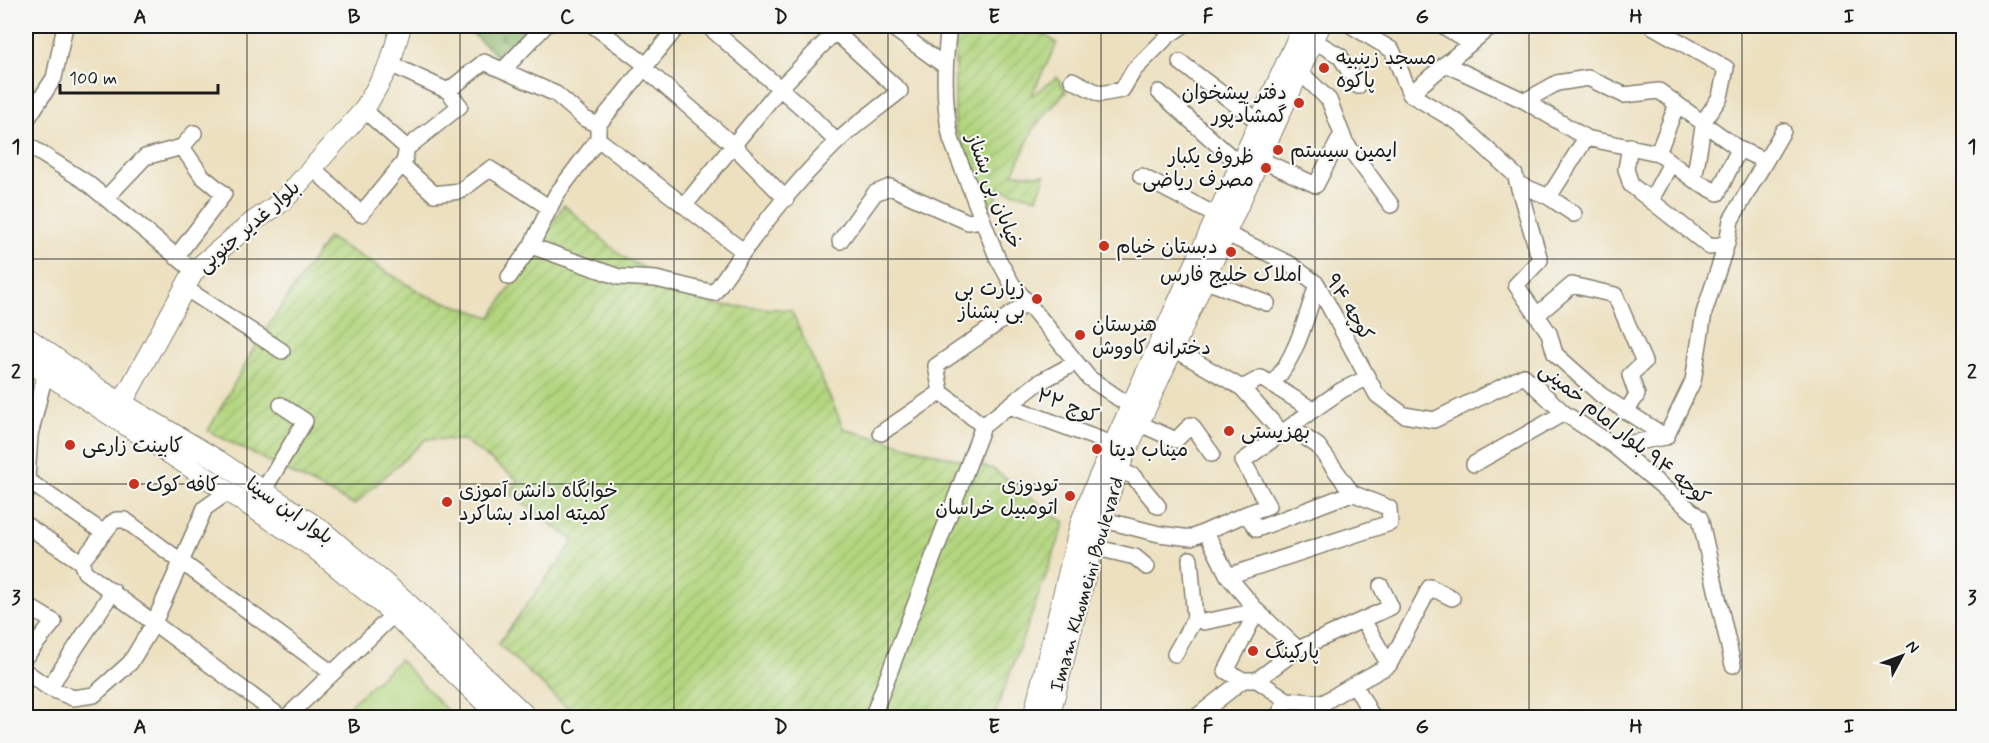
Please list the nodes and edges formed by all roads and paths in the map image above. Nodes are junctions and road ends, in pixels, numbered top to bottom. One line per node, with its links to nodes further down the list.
1 (65, 26): 34 (street)
2 (401, 26): 19 (main road, بلوار غدیر جنوبی)
3 (545, 26): 23 (street)
4 (594, 26): 21 (street)
5 (678, 26): 21 (street)
6 (708, 26): 27 (street)
7 (949, 26): 22 (street, خیابان بی بشناز)
8 (1182, 26): 16 (street)
9 (1352, 26): 30 (street)
10 (1443, 26): 17 (street)
11 (1491, 26): 17 (street)
12 (1652, 26): 35 (street)
13 (835, 27): 27 (street); 42 (street)
14 (899, 28): 22 (street)
15 (1306, 29): 24 (main road, Imam Khomeini Boulevard); 26 (street); 36 (main road, Imam Khomeini Boulevard)
16 (1166, 30): 25 (street)
17 (1470, 43): 20 (street)
18 (1180, 62): 36 (street)
19 (390, 64): 28 (street); 33 (main road, بلوار غدیر جنوبی)
20 (1445, 64): 30 (street); 31 (street)
21 (645, 66): 38 (street); 44 (street)
22 (945, 66): 69 (street, خیابان بی بشناز)
23 (503, 70): 28 (street); 38 (street)
24 (1300, 72): 40 (street); 50 (main road, Imam Khomeini Boulevard)
25 (1072, 80)
26 (1358, 86)
27 (779, 89): 42 (street); 44 (street)
28 (448, 91): 47 (street)
29 (1159, 92): 54 (street)
30 (1410, 94): 58 (street)
31 (1525, 101): 32 (street); 41 (street)
32 (1677, 104): 35 (street); 49 (street)
33 (364, 110): 47 (street); 55 (main road, بلوار غدیر جنوبی)
34 (26, 121)
35 (1704, 121): 48 (street); 57 (street)
36 (1259, 122): 54 (main road, Imam Khomeini Boulevard)
37 (1784, 131): 51 (street)
38 (598, 132): 66 (street); 67 (street)
39 (194, 133): 46 (street)
40 (1342, 135): 50 (street); 64 (street)
41 (1586, 138): 45 (street); 60 (street)
42 (837, 142): 62 (street)
43 (26, 144): 61 (street)
44 (732, 144): 62 (street); 66 (street)
45 (1630, 146): 49 (street); 63 (street)
46 (182, 147): 61 (street); 75 (street)
47 (407, 148): 53 (street)
48 (1738, 149): 51 (street); 59 (street)
49 (1658, 153): 52 (street)
50 (1259, 159): 70 (main road, Imam Khomeini Boulevard)
51 (1765, 161): 65 (street)
52 (1671, 163): 57 (street); 63 (street)
53 (402, 165): 55 (street); 67 (street)
54 (1240, 165): 70 (main road, Imam Khomeini Boulevard)
55 (312, 168): 77 (main road, بلوار غدیر جنوبی)
56 (1141, 176): 70 (street, کوچه ۹۴)
57 (1694, 180): 59 (street)
58 (1518, 184): 60 (street); 82 (street)
59 (1718, 193): 65 (street)
60 (1549, 197): 68 (street)
61 (106, 198): 75 (street)
62 (786, 199): 74 (street)
63 (1651, 200): 72 (street)
64 (1391, 205)
65 (1739, 205): 72 (street)
66 (684, 206): 74 (street)
67 (550, 208): 73 (street)
68 (1574, 214)
69 (981, 220): 71 (street); 80 (street, خیابان بی بشناز)
70 (1217, 226): 78 (main road, Imam Khomeini Boulevard); 79 (street, کوچه ۹۴); 99 (main road, Imam Khomeini Boulevard)
71 (840, 241)
72 (1727, 243): 103 (street)
73 (531, 246): 74 (street); 76 (street)
74 (744, 250)
75 (176, 257): 77 (street)
76 (509, 278)
77 (189, 280): 85 (street); 93 (main road, بلوار غدیر جنوبی)
78 (1203, 280): 81 (street); 84 (main road, Imam Khomeini Boulevard)
79 (1317, 284): 89 (street, کوچه ۹۴); 90 (street)
80 (1027, 303): 87 (street, خیابان بی بشناز); 92 (street)
81 (1268, 303)
82 (1537, 315): 97 (street); 97 (street)
83 (26, 337): 88 (main road, بلوار ابن سینا)
84 (1172, 348): 91 (street); 99 (main road, Imam Khomeini Boulevard)
85 (282, 351)
86 (26, 360): 88 (main road, بلوار ابن سینا)
87 (1075, 363): 95 (street); 99 (street, خیابان بی بشناز)
88 (48, 365): 93 (main road, بلوار ابن سینا); 109 (street); 111 (main road, بلوار ابن سینا)
89 (1367, 378): 96 (street); 98 (street, کوچه ۹۴ بلوار امام خمینی)
90 (1273, 383): 91 (street); 96 (street)
91 (1242, 388): 101 (street)
92 (941, 392): 100 (street); 102 (street)
93 (122, 403): 110 (main road, بلوار ابن سینا)
94 (281, 405): 110 (street)
95 (1009, 406): 100 (street); 104 (street, کوچ ۲۲)
96 (1312, 410): 101 (street)
97 (1626, 412): 103 (street)
98 (1564, 413): 105 (street, کوچه ۹۴ بلوار امام خمینی); 107 (street)
99 (1134, 415): 104 (main road, Imam Khomeini Boulevard); 106 (street, خیابان بی بشناز); 108 (main road, Imam Khomeini Boulevard)
100 (983, 426): 150 (street)
101 (1286, 430): 112 (street); 114 (street)
102 (881, 433)
103 (1666, 437): 105 (street)
104 (1112, 444): 134 (main road, Imam Khomeini Boulevard)
105 (1614, 446): 139 (street, کوچه ۹۴ بلوار امام خمینی)
106 (1212, 454)
107 (1474, 464)
108 (1118, 470): 113 (street); 115 (main road, Imam Khomeini Boulevard)
109 (26, 485): 118 (street)
110 (264, 491): 149 (main road, بلوار ابن سینا)
111 (228, 492): 121 (street); 130 (main road, بلوار ابن سینا)
112 (1352, 493): 114 (street); 124 (street)
113 (1158, 507)
114 (1246, 514): 117 (street)
115 (1101, 519): 117 (street); 119 (main road, Imam Khomeini Boulevard)
116 (26, 525): 122 (street)
117 (1206, 531): 124 (street)
118 (104, 533): 121 (street); 122 (street)
119 (1093, 547): 123 (street); 134 (main road, Imam Khomeini Boulevard)
120 (1190, 559): 131 (street)
121 (180, 561): 133 (street); 141 (street)
122 (81, 562): 126 (street)
123 (1147, 567)
124 (1228, 576): 129 (street)
125 (1381, 586): 132 (street)
126 (113, 591): 133 (street); 144 (street)
127 (1452, 598): 138 (street)
128 (26, 605): 137 (street)
129 (1257, 611): 131 (street); 135 (street); 142 (street)
130 (394, 614): 141 (street); 148 (main road, بلوار ابن سینا)
131 (1194, 618): 136 (street)
132 (1363, 620): 135 (street); 138 (street)
133 (153, 625): 144 (street); 146 (street)
134 (1061, 639): 151 (main road, Imam Khomeini Boulevard); 152 (main road, Imam Khomeini Boulevard)
135 (1298, 649): 142 (street)
136 (1175, 654)
137 (26, 656)
138 (1389, 665): 143 (street)
139 (1733, 665)
140 (26, 672): 144 (street)
141 (332, 674): 147 (street)
142 (1250, 680): 145 (street); 153 (street)
143 (1355, 685): 145 (street); 155 (street)
144 (49, 688)
145 (1287, 700): 154 (street)
146 (282, 717)
147 (286, 717)
148 (501, 717)
149 (528, 717)
150 (872, 717)
151 (1033, 717)
152 (1049, 717)
153 (1195, 717)
154 (1277, 717)
155 (1372, 717)

